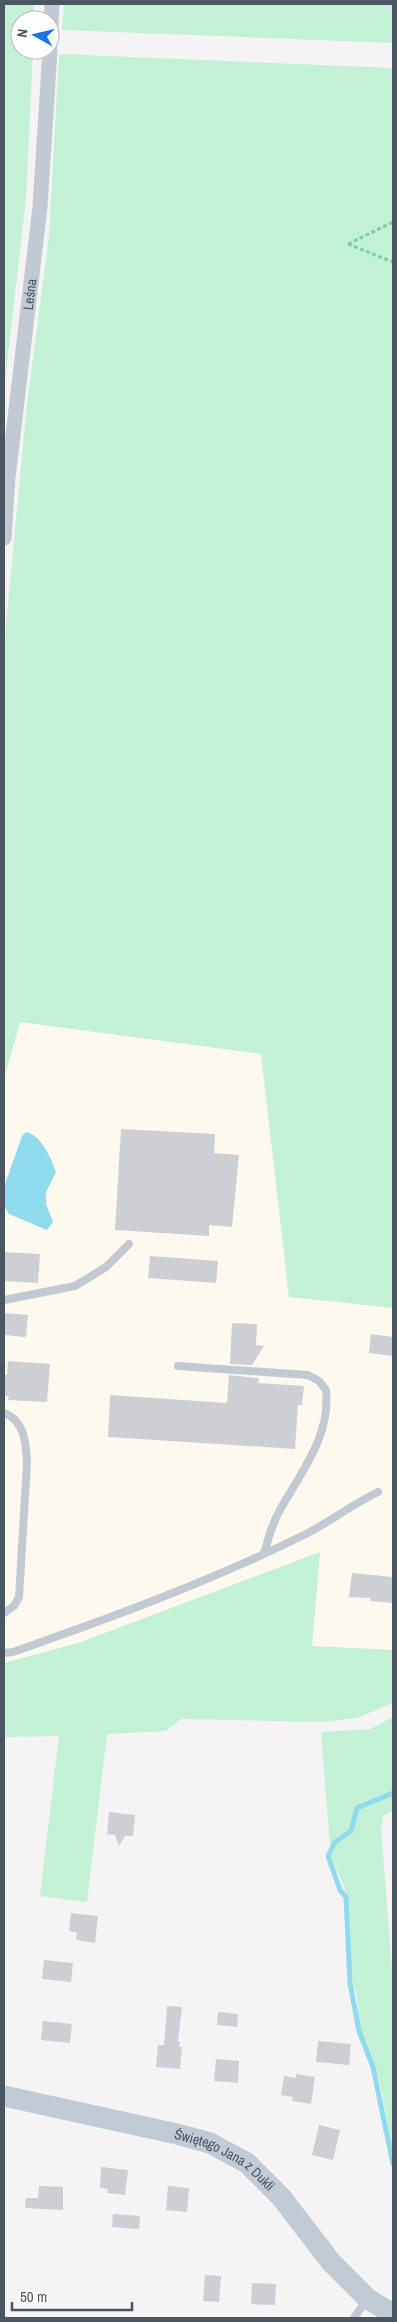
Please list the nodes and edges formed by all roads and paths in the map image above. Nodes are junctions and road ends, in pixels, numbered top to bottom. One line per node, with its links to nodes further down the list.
1 (49, 60): 4 (street, Leśna)
2 (393, 222): 3 (path)
3 (393, 262)
4 (4, 538)
5 (129, 1244): 6 (lane)
6 (4, 1300)
7 (178, 1366): 10 (lane)
8 (4, 1413): 11 (lane)
9 (378, 1492): 10 (lane)
10 (264, 1554): 12 (lane)
11 (4, 1613)
12 (4, 1653)
13 (4, 2096): 14 (main road, Świętego Jana z Dukli)
14 (368, 2299): 15 (main road, Świętego Jana z Dukli); 16 (lane)
15 (393, 2314)
16 (354, 2318)

